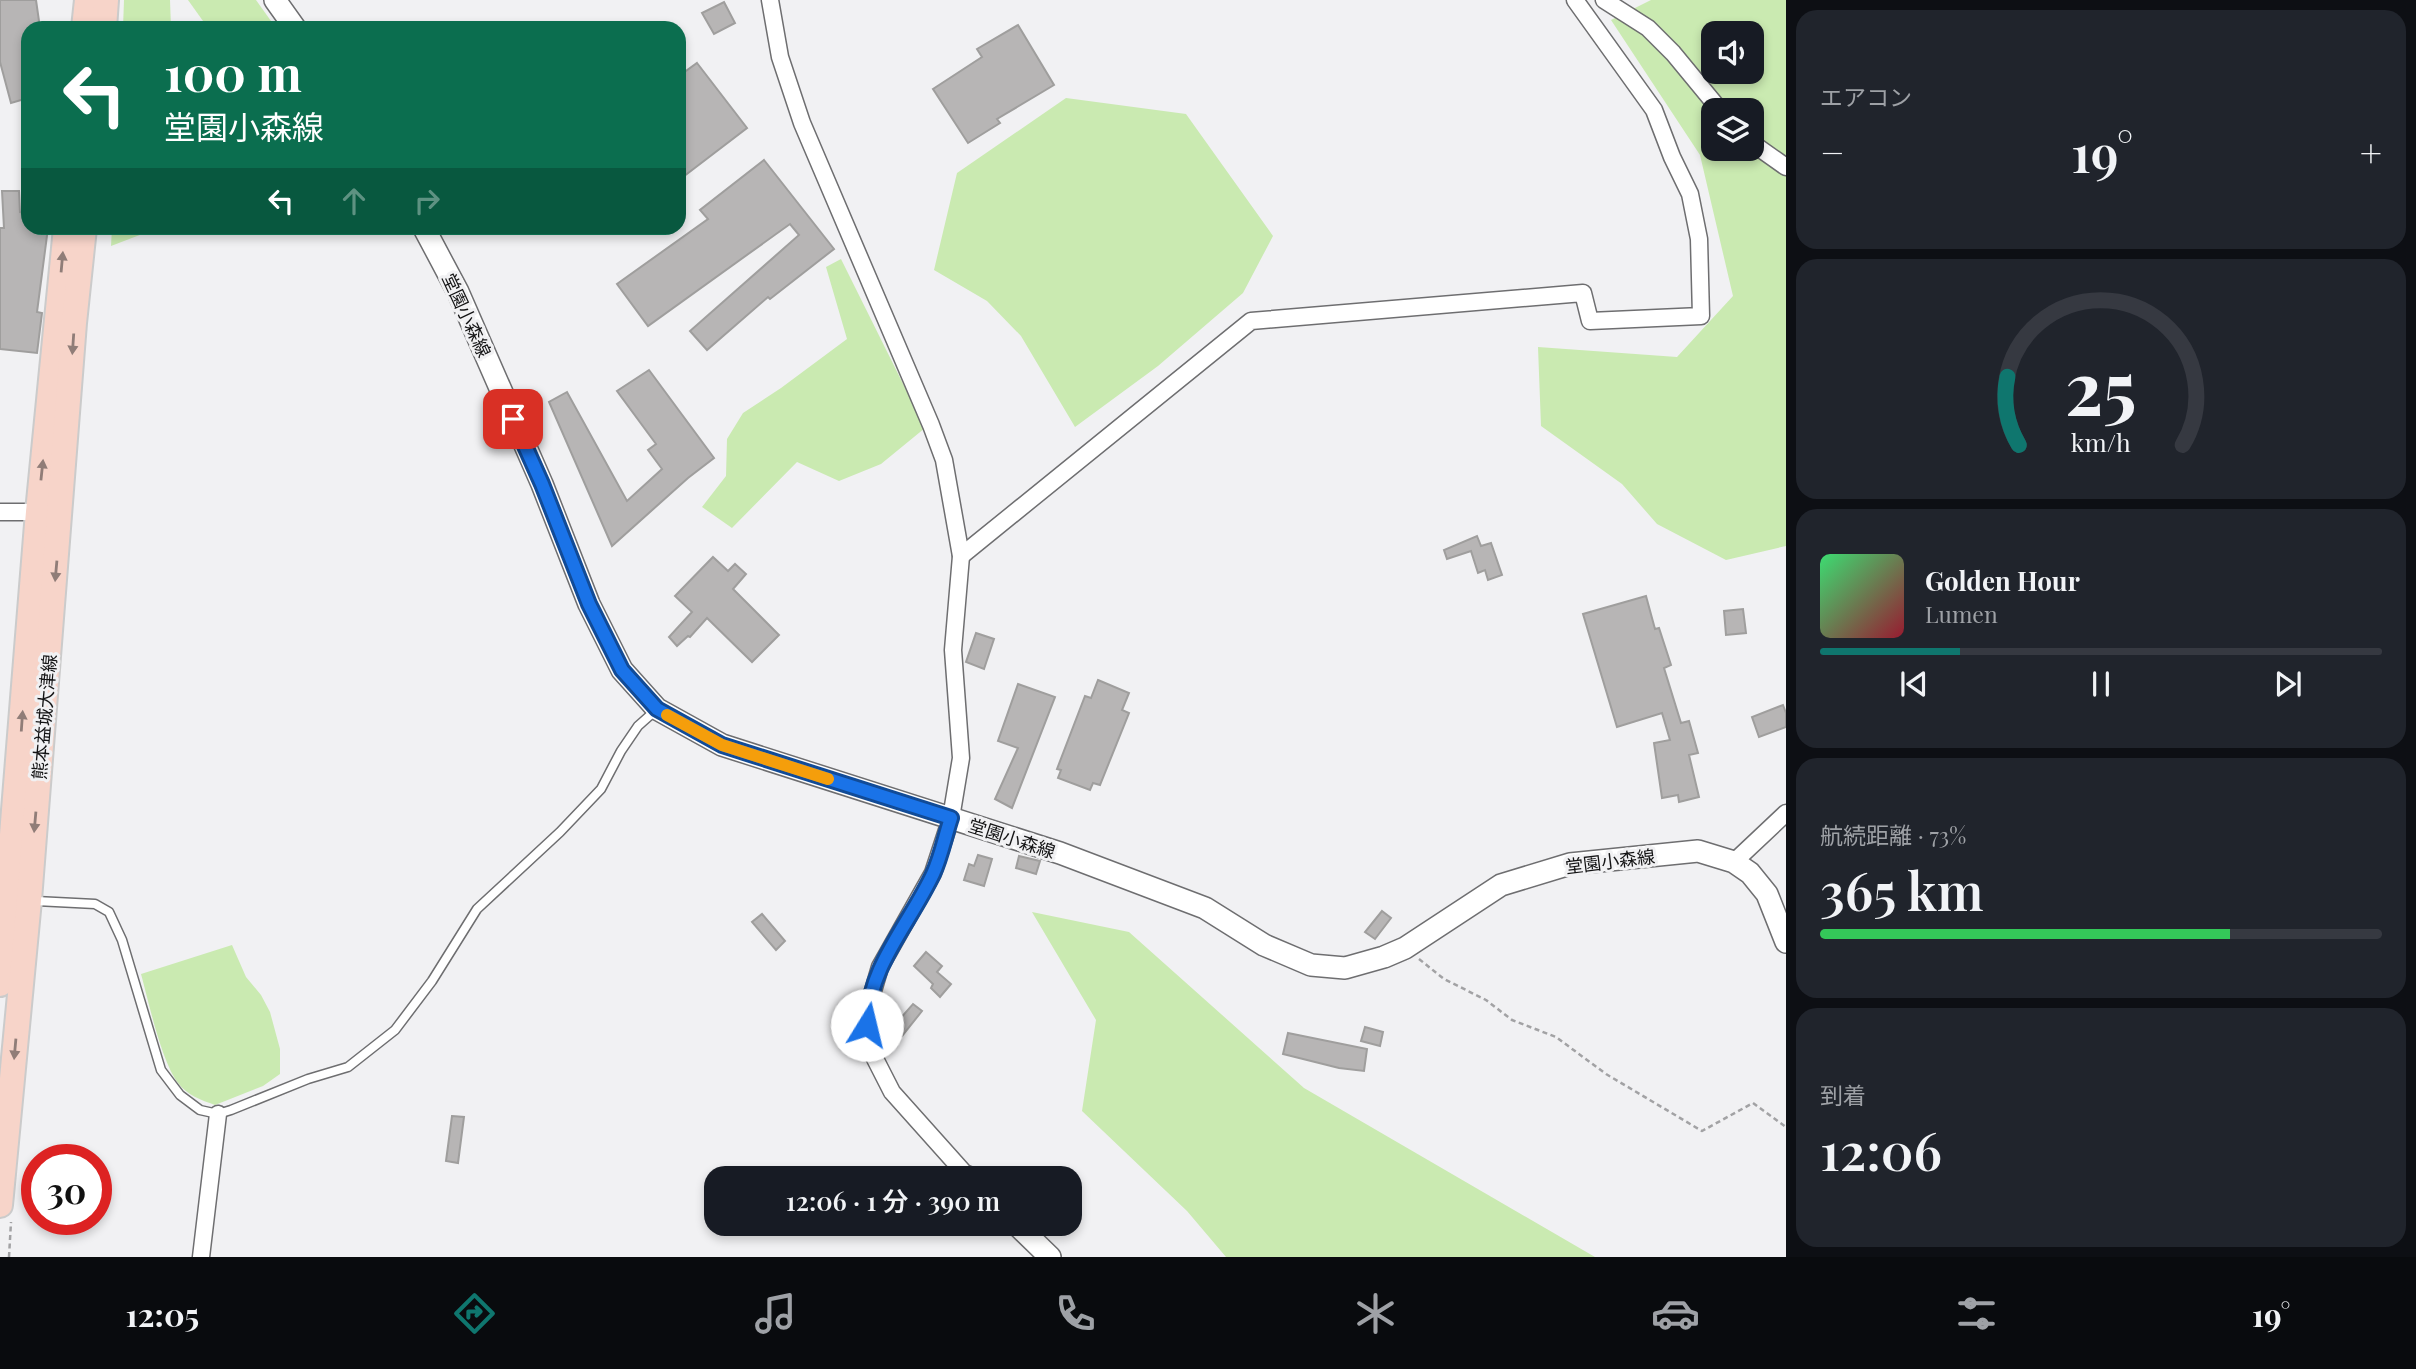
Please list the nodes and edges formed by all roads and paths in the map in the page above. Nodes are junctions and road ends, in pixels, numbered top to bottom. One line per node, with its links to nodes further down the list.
1 (87, 0): 7 (main road)
2 (106, 0): 8 (main road)
3 (275, 0): 9 (main road)
4 (770, 0): 18 (street)
5 (1575, 0): 18 (street)
6 (1604, 0): 10 (street)
7 (85, 21)
8 (104, 21)
9 (290, 21)
10 (1710, 98)
11 (1764, 151): 12 (street)
12 (1786, 167)
13 (65, 235): 17 (main road, 熊本益城大津線, one-way to 13)
14 (83, 235): 23 (main road, 熊本益城大津線, one-way to 23)
15 (428, 235): 19 (main road, 堂園小森線)
16 (0, 512): 17 (street)
17 (38, 512): 23 (main road, 熊本益城大津線, one-way to 17)
18 (961, 556): 21 (street)
19 (657, 709): 21 (main road, 堂園小森線); 27 (lane)
20 (1786, 813): 22 (street)
21 (951, 818): 25 (main road, 堂園小森線); 29 (street)
22 (1734, 862): 24 (main road, 堂園小森線); 25 (main road, 堂園小森線)
23 (18, 898): 26 (main road, 熊本益城大津線); 27 (lane); 30 (main road, 熊本益城大津線, one-way to 30)
24 (1786, 942)
25 (1405, 948): 28 (path)
26 (0, 984)
27 (218, 1114): 32 (street)
28 (1786, 1127)
29 (958, 1166)
30 (0, 1205)
31 (1028, 1236): 33 (main road)
32 (201, 1257)
33 (1049, 1257)

